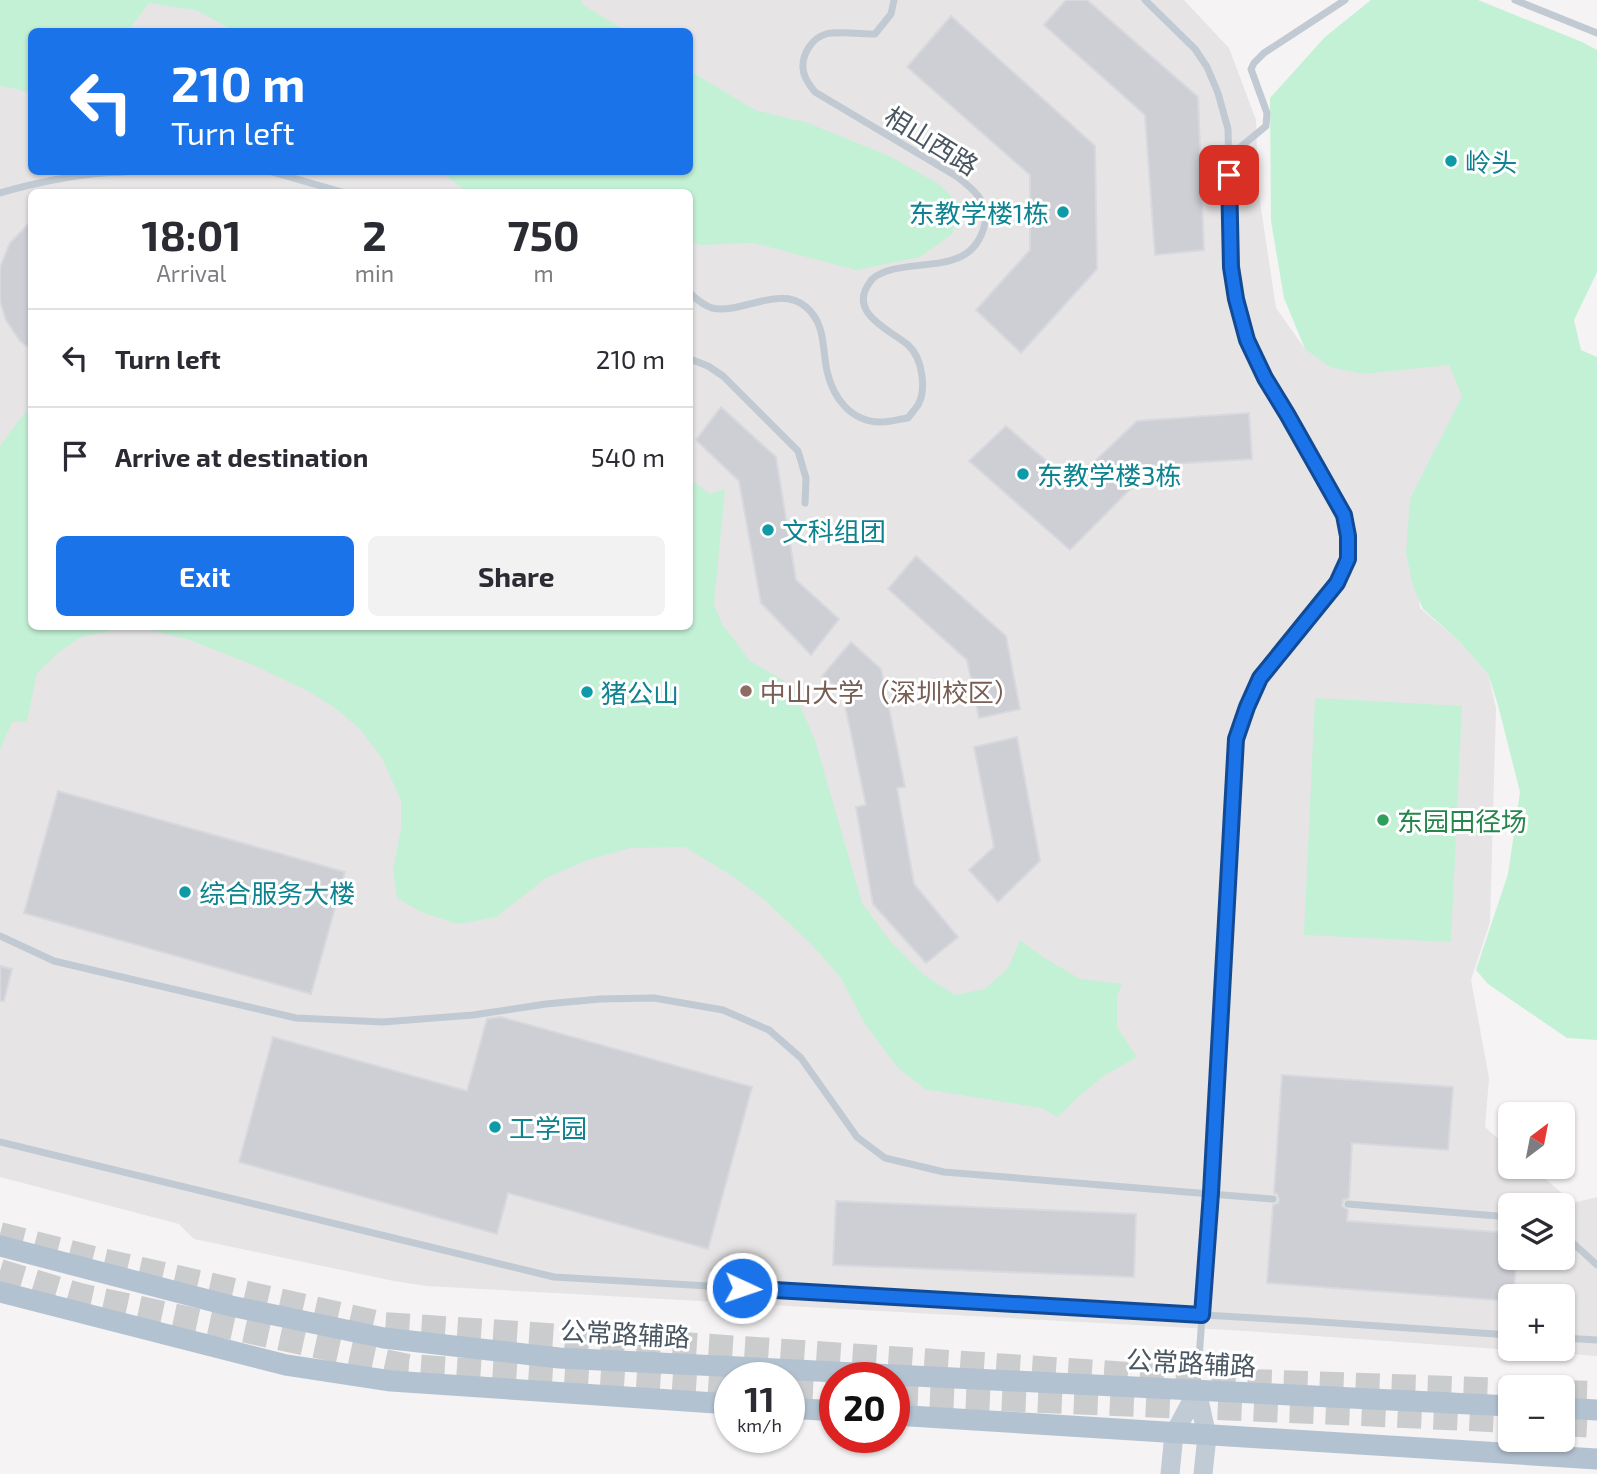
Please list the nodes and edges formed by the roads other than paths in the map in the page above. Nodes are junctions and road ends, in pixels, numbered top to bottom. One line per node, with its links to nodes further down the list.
1 (894, 0): 11 (lane, 相山西路)
2 (1145, 0): 6 (lane)
3 (1345, 0): 6 (lane)
4 (1515, 0): 5 (lane)
5 (1597, 33)
6 (1229, 152): 16 (lane)
7 (87, 175): 10 (lane)
8 (282, 175): 9 (lane)
9 (332, 189)
10 (0, 193)
11 (693, 296)
12 (693, 360): 13 (lane)
13 (805, 503)
14 (0, 936): 16 (lane)
15 (0, 1142): 24 (lane)
16 (1211, 1193): 17 (lane); 24 (lane)
17 (1273, 1199)
18 (1348, 1204): 19 (lane)
19 (1498, 1216)
20 (1575, 1245): 22 (lane)
21 (0, 1246): 28 (main road, 公常路辅路)
22 (1597, 1265)
23 (0, 1292): 29 (main road)
24 (1202, 1315): 25 (lane); 28 (lane)
25 (1498, 1334)
26 (1575, 1339): 27 (lane)
27 (1597, 1340)
28 (1197, 1391): 30 (main road, 公常路辅路); 34 (main road); 35 (main road)
29 (714, 1403)
30 (1498, 1405)
31 (1575, 1409): 32 (main road)
32 (1597, 1410)
33 (910, 1416): 34 (main road)
34 (1174, 1434): 35 (main road); 37 (main road)
35 (1208, 1436): 36 (main road); 38 (main road)
36 (1597, 1459)
37 (1170, 1474)
38 (1203, 1474)

